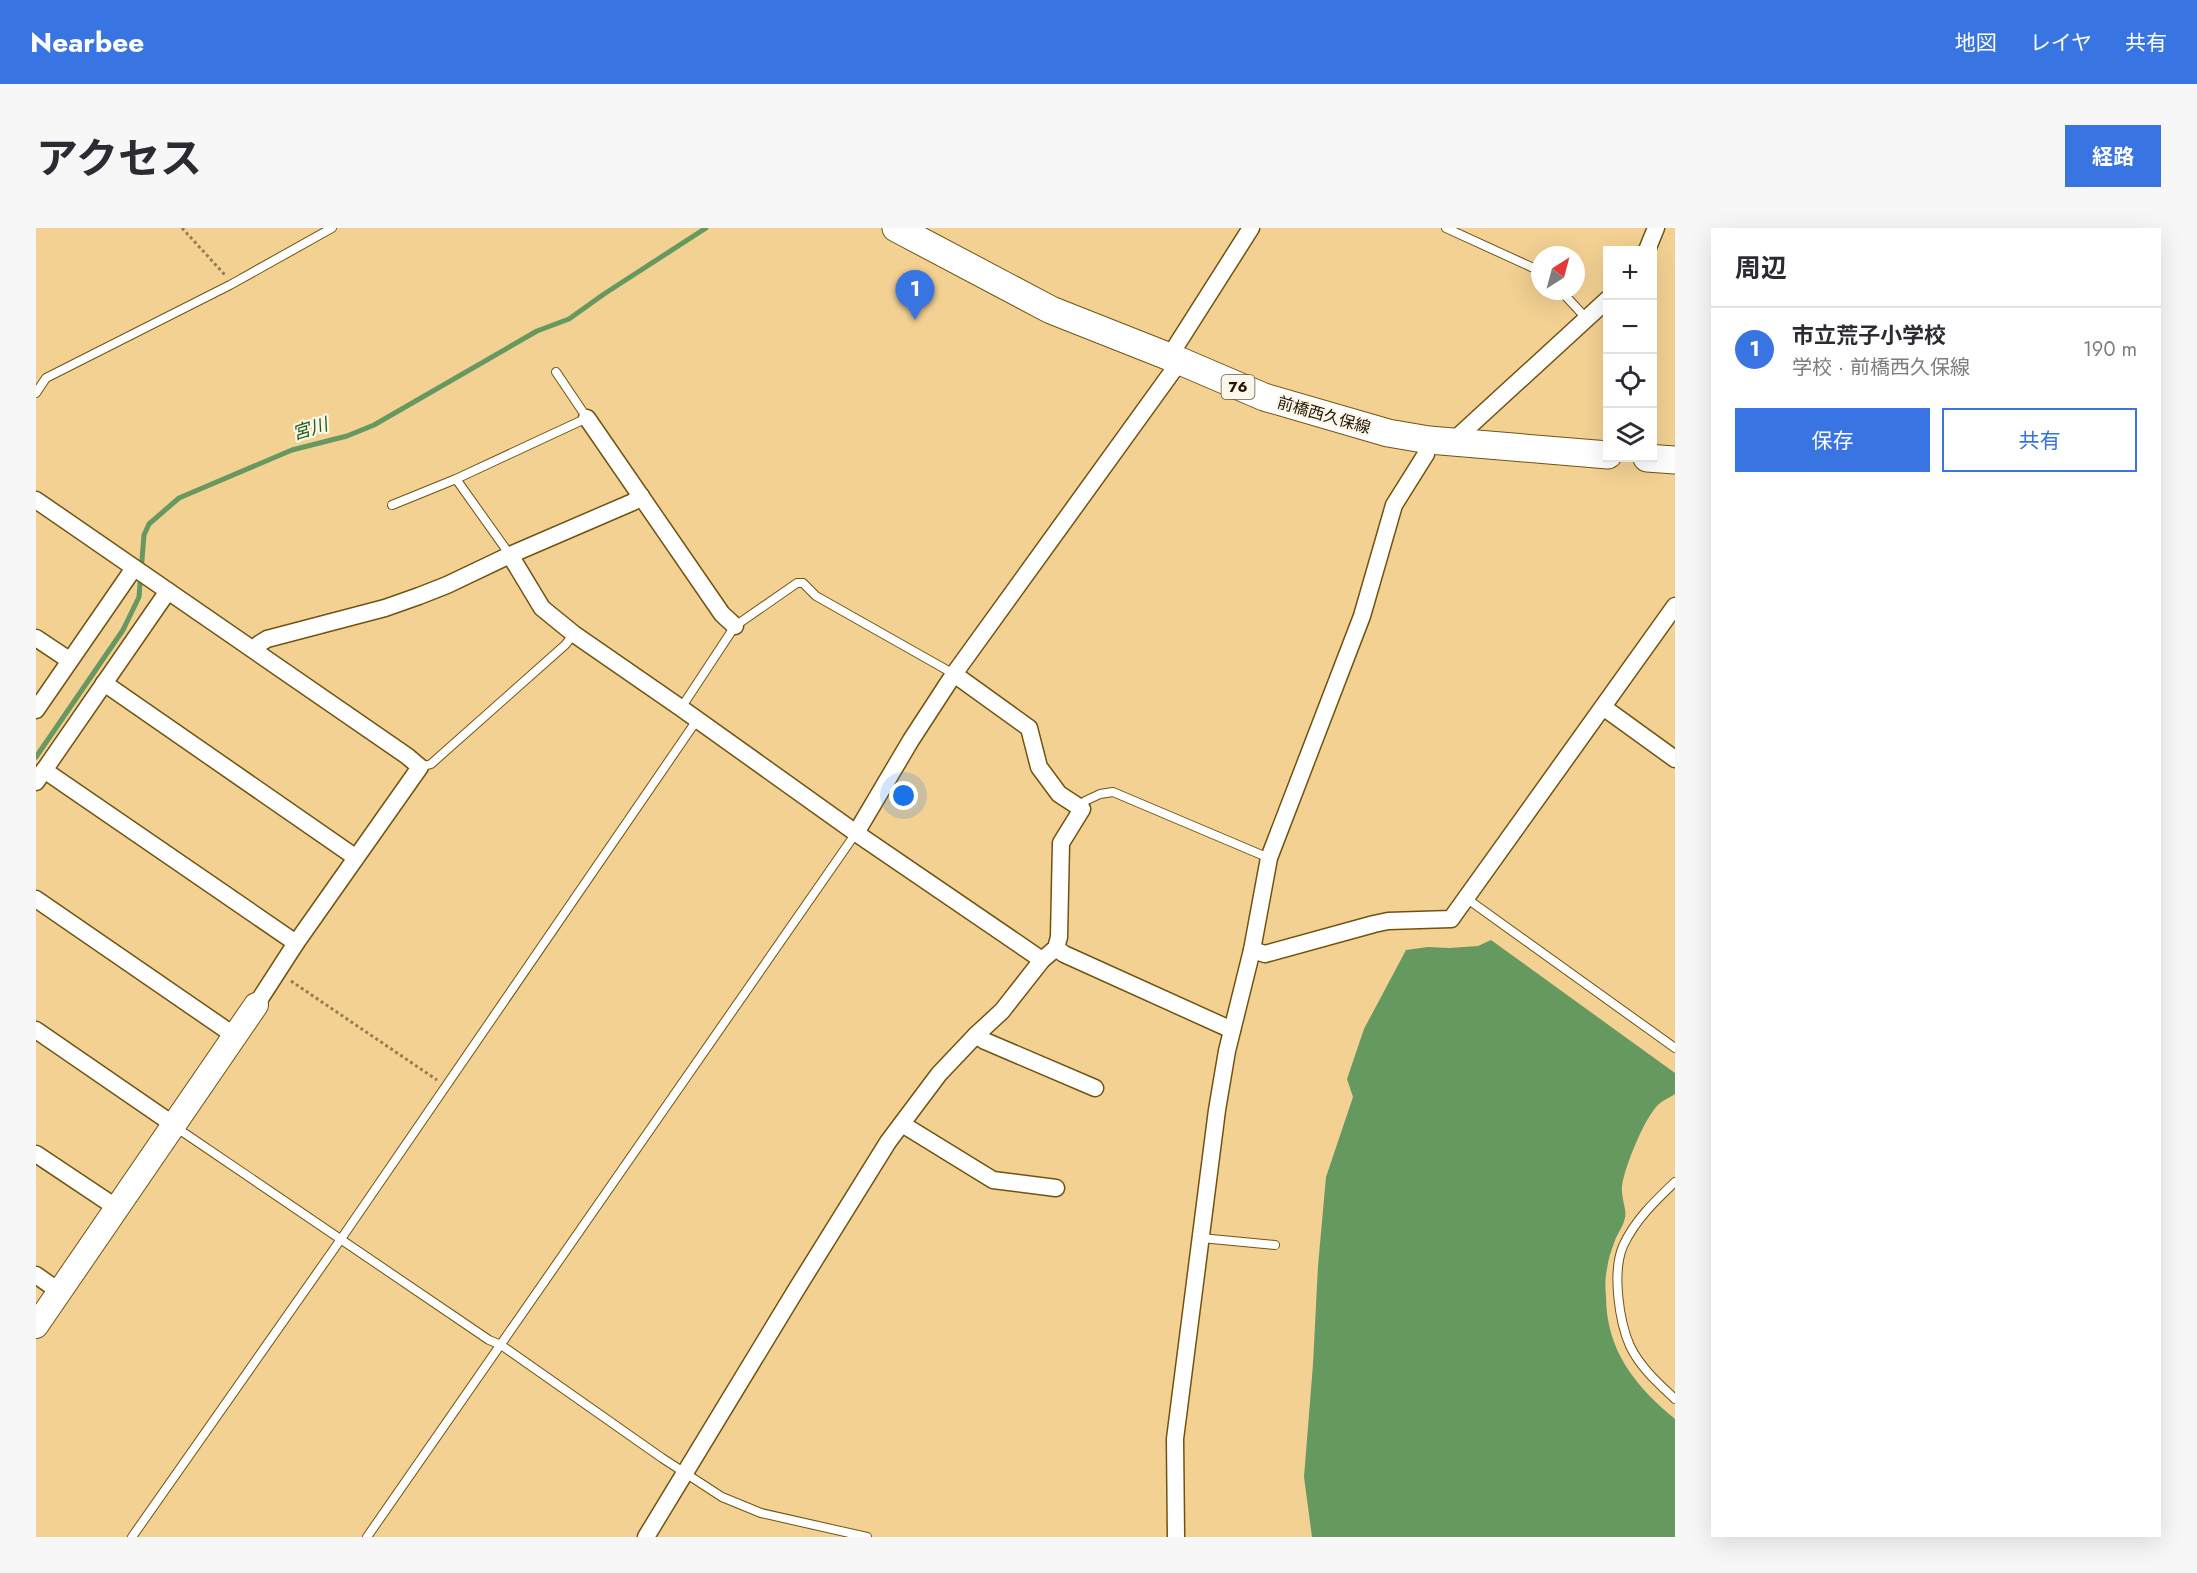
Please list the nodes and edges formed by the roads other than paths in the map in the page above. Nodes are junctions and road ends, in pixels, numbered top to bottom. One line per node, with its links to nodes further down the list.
1 (332, 228): 13 (lane)
2 (896, 228): 11 (main road, 前橋西久保線 / 76)
3 (1251, 228): 11 (street)
4 (1446, 228): 7 (lane)
5 (1656, 228): 6 (street)
6 (1649, 246)
7 (1531, 267)
8 (1570, 300): 10 (lane)
9 (1607, 300): 10 (street)
10 (1586, 318): 15 (street)
11 (1174, 359): 15 (main road, 前橋西久保線 / 76); 32 (street)
12 (556, 372): 14 (lane)
13 (36, 393)
14 (587, 418): 19 (lane); 20 (street)
15 (1440, 441): 16 (main road, 前橋西久保線 / 76); 44 (street)
16 (1603, 454)
17 (1657, 459): 18 (main road)
18 (1675, 460)
19 (456, 479): 22 (lane); 23 (lane)
20 (641, 496): 23 (street); 27 (street)
21 (36, 501): 24 (street)
22 (392, 505)
23 (510, 555): 28 (street); 30 (street)
24 (134, 568): 25 (street); 31 (street)
25 (168, 591): 30 (street); 33 (street)
26 (1675, 606): 34 (street)
27 (735, 627): 32 (lane); 35 (lane)
28 (574, 634): 35 (street); 39 (lane)
29 (36, 638): 31 (street)
30 (254, 650): 39 (street)
31 (69, 660): 36 (street)
32 (954, 674): 41 (street); 42 (street)
33 (104, 683): 40 (street); 43 (street)
34 (1603, 707): 38 (street); 45 (street)
35 (681, 708): 37 (street)
36 (36, 710)
37 (698, 720): 42 (street); 65 (lane)
38 (1675, 759)
39 (420, 767): 43 (street)
40 (40, 776): 47 (street)
41 (1082, 809): 44 (lane); 48 (street)
42 (856, 833): 50 (street); 70 (lane)
43 (355, 857): 47 (street)
44 (1269, 858): 49 (street)
45 (1466, 898): 49 (street); 56 (lane)
46 (36, 899): 55 (street)
47 (296, 943): 51 (street)
48 (1056, 948): 50 (street); 52 (street)
49 (1252, 950): 52 (street)
50 (1042, 960): 54 (street)
51 (256, 1005): 55 (street)
52 (1232, 1029): 64 (street)
53 (36, 1030): 59 (street)
54 (976, 1035): 57 (street); 58 (street)
55 (235, 1036): 59 (street)
56 (1675, 1048)
57 (1095, 1088)
58 (902, 1124): 62 (street); 72 (street)
59 (174, 1125): 63 (street); 65 (lane)
60 (36, 1154): 63 (street)
61 (1675, 1182): 71 (lane)
62 (1056, 1188)
63 (117, 1208): 68 (street)
64 (1201, 1238): 66 (lane); 77 (street)
65 (341, 1239): 70 (lane); 73 (lane)
66 (1275, 1245)
67 (36, 1275): 68 (street)
68 (60, 1292): 69 (street)
69 (36, 1326)
70 (501, 1345): 72 (lane); 74 (lane)
71 (1675, 1399)
72 (685, 1473): 75 (street); 76 (lane)
73 (132, 1537)
74 (367, 1537)
75 (646, 1537)
76 (867, 1537)
77 (1176, 1537)

